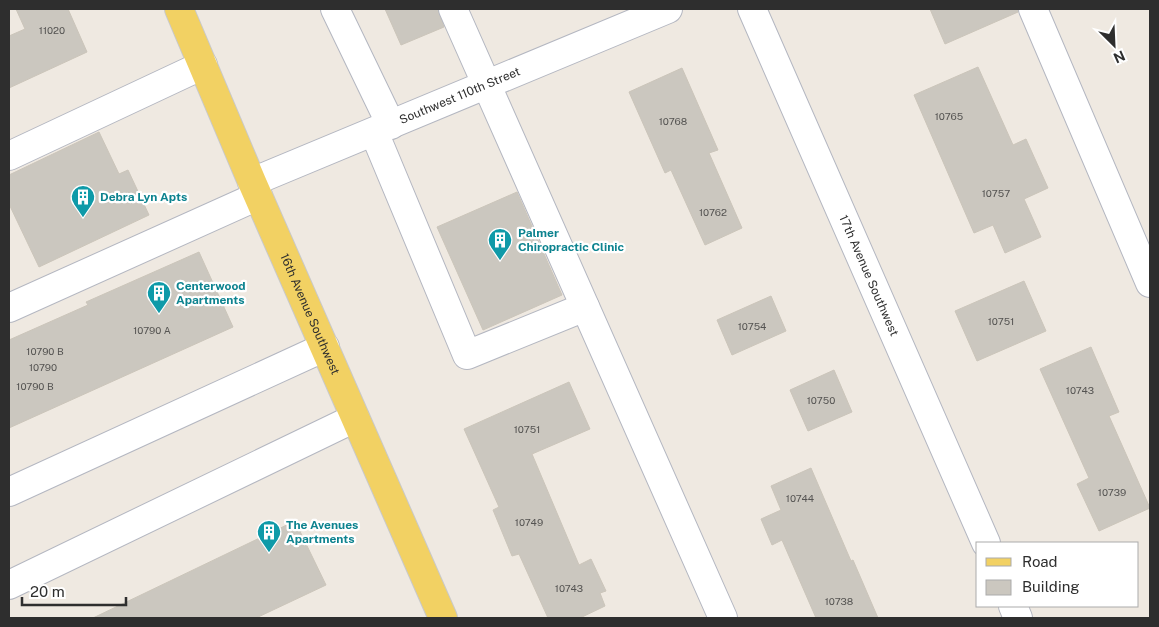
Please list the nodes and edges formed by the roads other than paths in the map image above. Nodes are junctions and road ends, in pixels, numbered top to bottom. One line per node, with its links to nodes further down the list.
1 (179, 9): 7 (main road, 16th Avenue Southwest)
2 (336, 9): 9 (street)
3 (453, 9): 8 (street)
4 (668, 9): 8 (street, Southwest 110th Street)
5 (752, 9): 18 (street, 17th Avenue Southwest)
6 (1033, 9): 12 (street)
7 (203, 65): 10 (street); 11 (main road, 16th Avenue Southwest)
8 (487, 85): 9 (street, Southwest 110th Street); 13 (street)
9 (382, 128): 11 (street, Southwest 110th Street); 13 (street)
10 (9, 156)
11 (255, 189): 14 (street, Southwest 110th Street); 15 (main road, 16th Avenue Southwest)
12 (1150, 283)
13 (585, 307): 21 (street)
14 (9, 308)
15 (325, 347): 16 (main road, 16th Avenue Southwest); 17 (street)
16 (355, 418): 19 (street); 20 (main road, 16th Avenue Southwest)
17 (9, 492)
18 (986, 542)
19 (9, 585)
20 (443, 618)
21 (724, 618)

